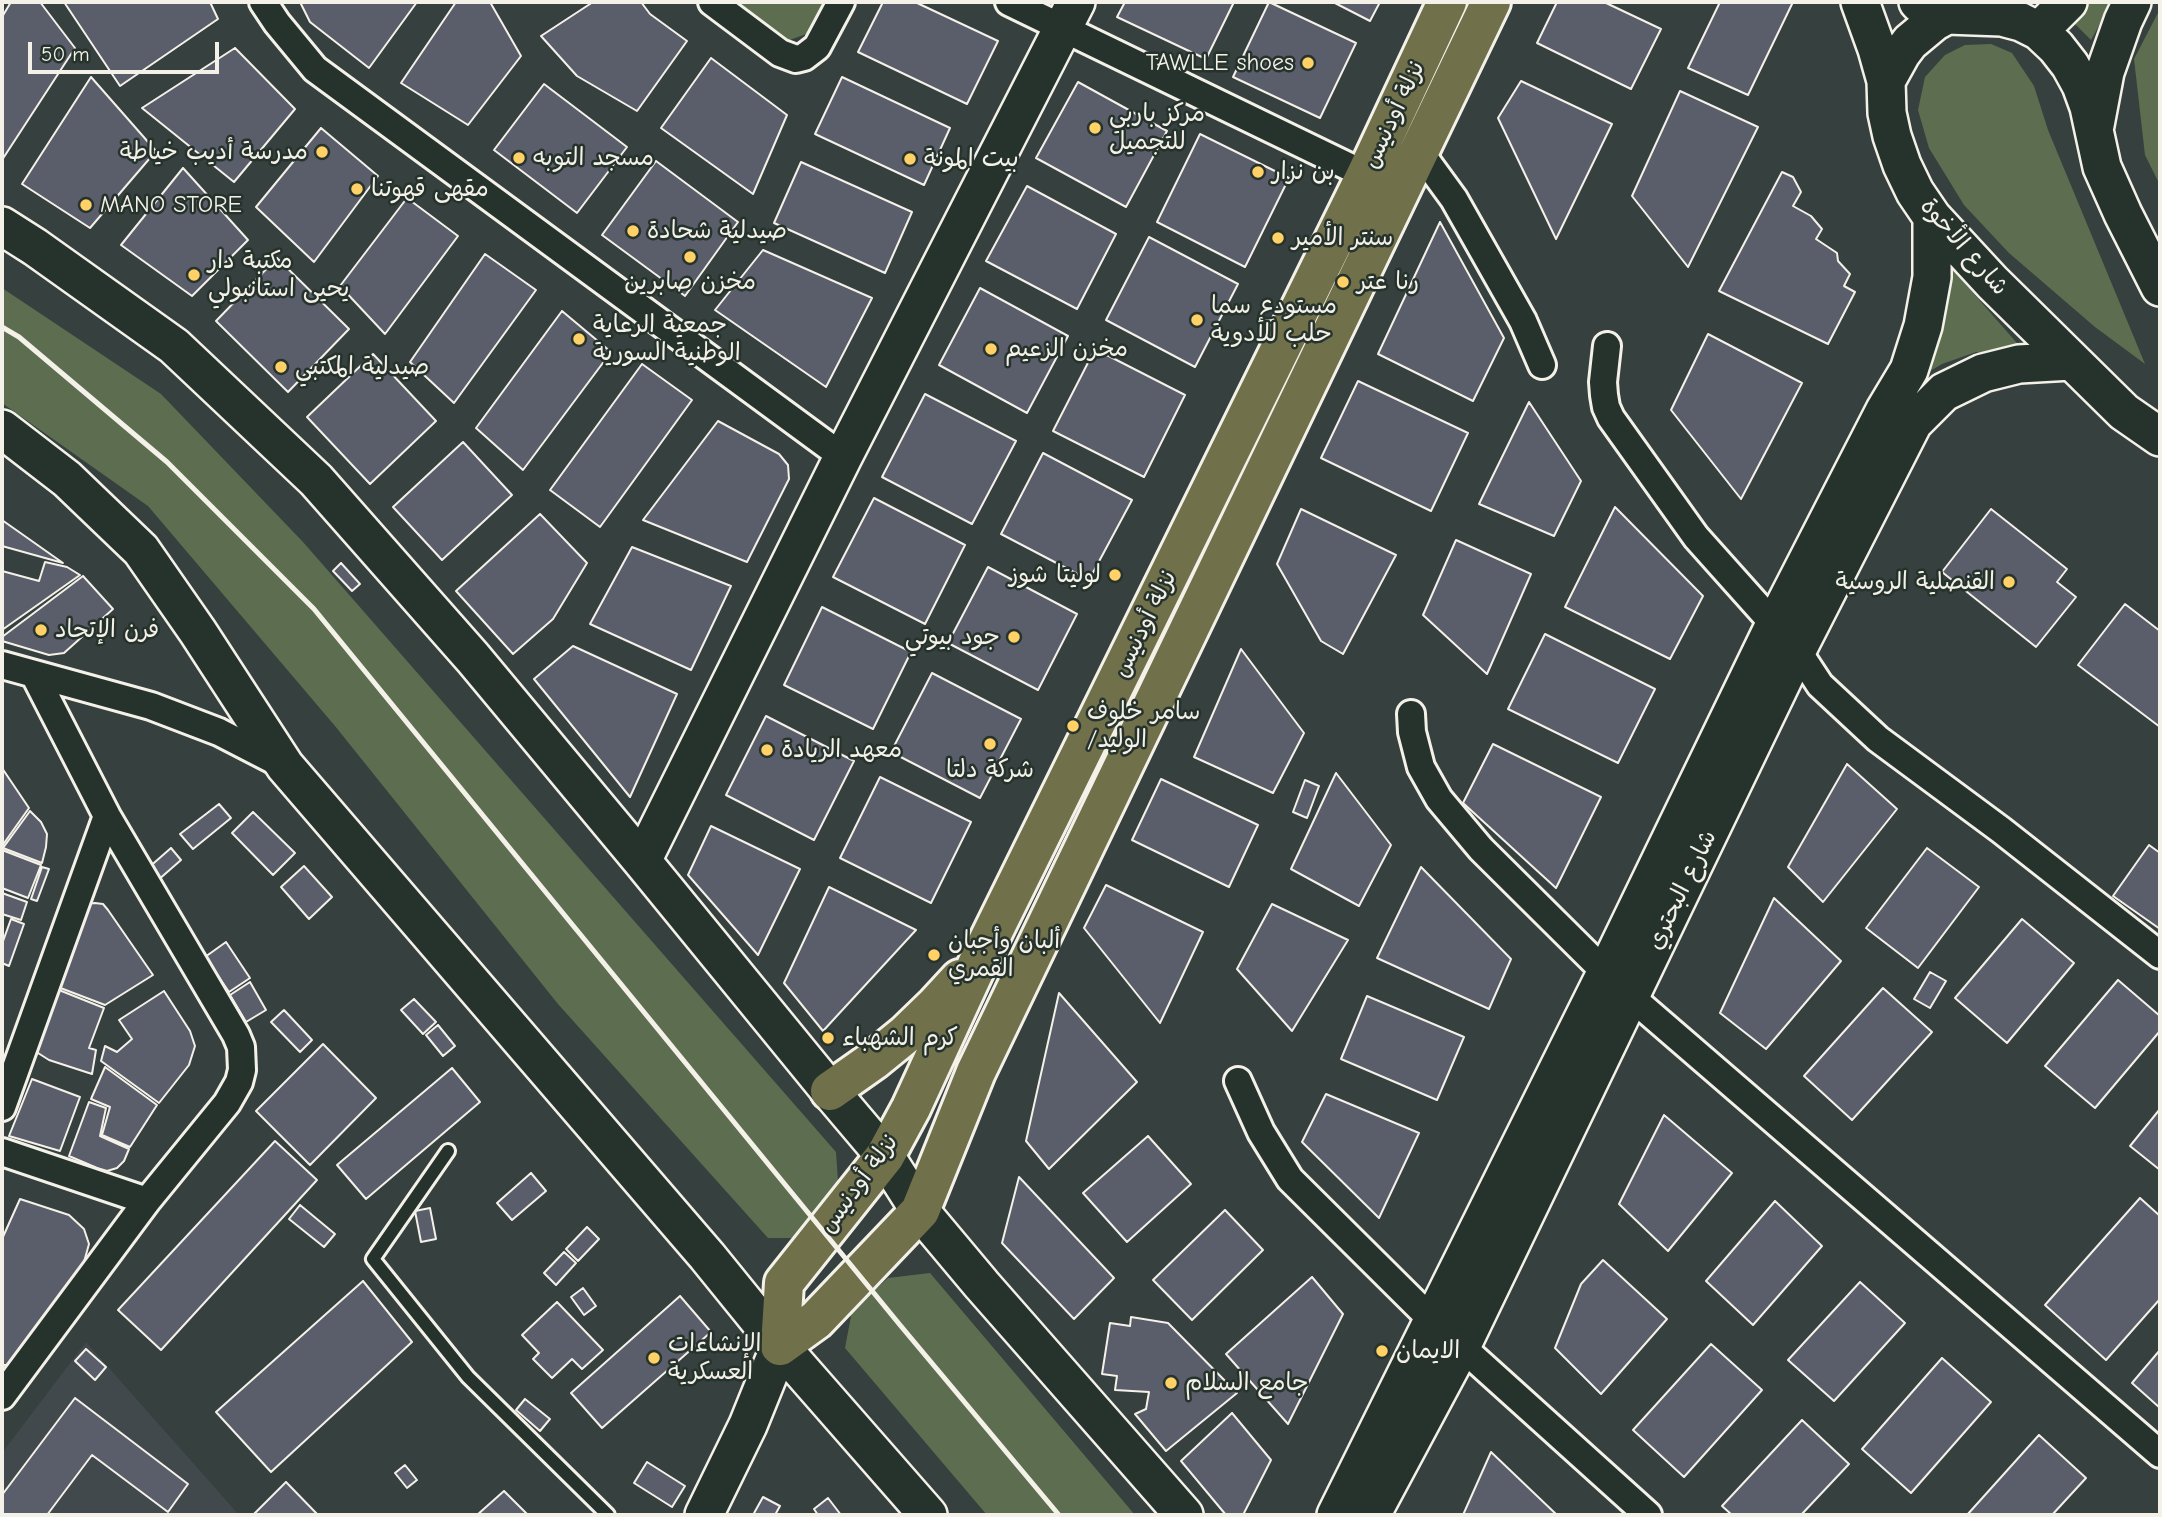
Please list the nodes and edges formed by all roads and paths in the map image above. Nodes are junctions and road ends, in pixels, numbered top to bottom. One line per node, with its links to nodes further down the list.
1 (263, 2): 27 (street)
2 (712, 2): 3 (street)
3 (841, 2)
4 (1009, 2): 11 (street)
5 (1447, 2): 16 (main road, نزلة أودنيس)
6 (1491, 2): 15 (main road)
7 (1860, 2): 13 (main road, شارع الأخوة)
8 (2068, 2): 12 (main road)
9 (2132, 2): 14 (main road)
10 (1933, 8): 12 (main road); 13 (main road)
11 (1070, 15): 16 (street); 27 (main road)
12 (2039, 31): 14 (main road)
13 (1886, 81): 17 (main road, شارع الأخوة)
14 (2094, 129): 19 (main road)
15 (1419, 151): 22 (street); 45 (main road)
16 (1366, 175): 35 (main road, نزلة أودنيس)
17 (1932, 217): 21 (main road, شارع الأخوة); 28 (main road)
18 (2, 226): 34 (main road)
19 (2155, 267)
20 (1608, 346): 28 (street)
21 (2071, 360): 23 (main road, شارع الأخوة); 28 (main road)
22 (1542, 365)
23 (2124, 412): 24 (main road); 26 (main road, شارع الأخوة)
24 (2160, 412)
25 (2, 429): 32 (main road)
26 (2160, 437)
27 (843, 457): 34 (main road)
28 (1786, 637): 36 (street); 37 (main road)
29 (2, 665): 30 (street)
30 (34, 674): 32 (street); 33 (street)
31 (1411, 714): 37 (street)
32 (285, 766): 47 (main road)
33 (107, 816): 40 (street); 44 (street)
34 (642, 861): 39 (main road)
35 (982, 954): 39 (main road); 43 (main road, نزلة أودنيس)
36 (2160, 955)
37 (1618, 985): 46 (main road); 48 (main road); 51 (street)
38 (1238, 1081): 46 (street)
39 (830, 1091): 43 (main road)
40 (2, 1107)
41 (448, 1151): 52 (lane)
42 (2, 1152): 44 (street)
43 (885, 1156): 45 (main road); 47 (main road, نزلة أودنيس)
44 (147, 1201): 49 (street)
45 (920, 1211): 47 (main road); 55 (main road)
46 (1433, 1321): 48 (street); 56 (main road)
47 (780, 1346): 53 (main road); 54 (main road)
48 (1461, 1347): 57 (main road); 58 (street)
49 (10, 1370): 50 (street)
50 (2, 1396)
51 (2160, 1454)
52 (608, 1515)
53 (704, 1515)
54 (928, 1515)
55 (1184, 1515)
56 (1336, 1515)
57 (1371, 1515)
58 (1648, 1515)

